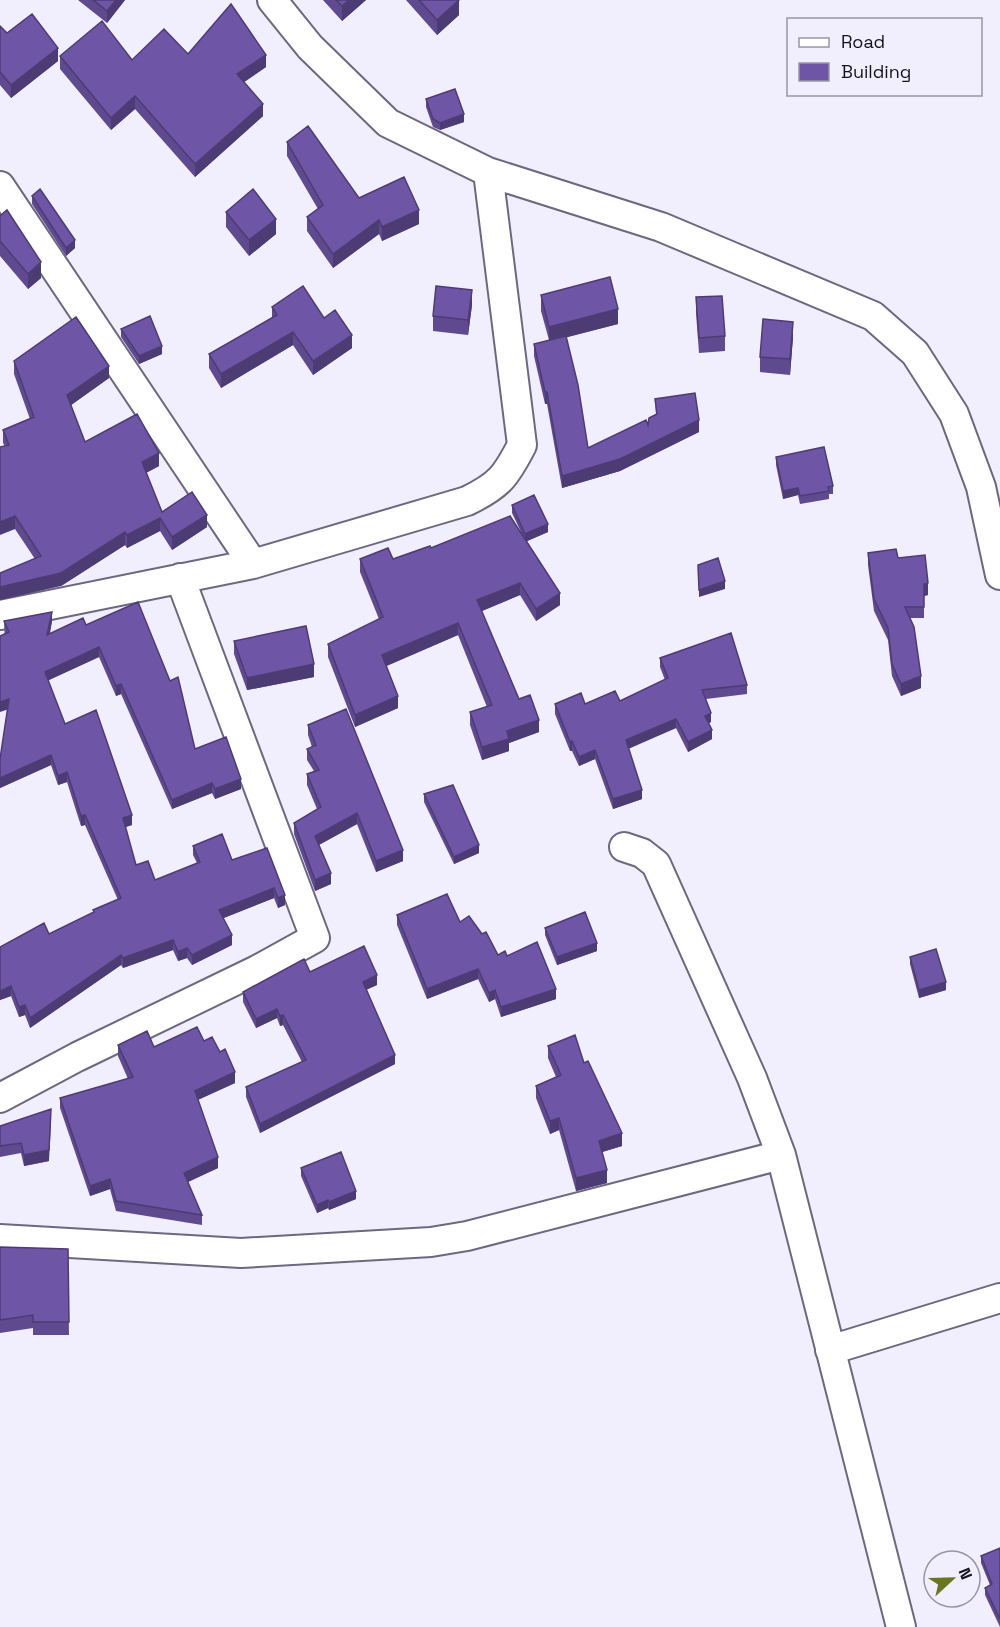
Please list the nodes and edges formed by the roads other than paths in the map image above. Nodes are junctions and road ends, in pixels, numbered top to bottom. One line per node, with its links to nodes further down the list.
1 (272, 0): 2 (street)
2 (488, 172): 4 (street); 5 (street)
3 (0, 186): 4 (street)
4 (253, 564): 6 (street)
5 (1000, 575)
6 (180, 578): 7 (street); 9 (street)
7 (0, 615)
8 (624, 847): 10 (street)
9 (0, 1098)
10 (781, 1155): 11 (street); 13 (street)
11 (0, 1239)
12 (1000, 1298): 13 (street)
13 (831, 1350): 14 (street)
14 (901, 1627)

